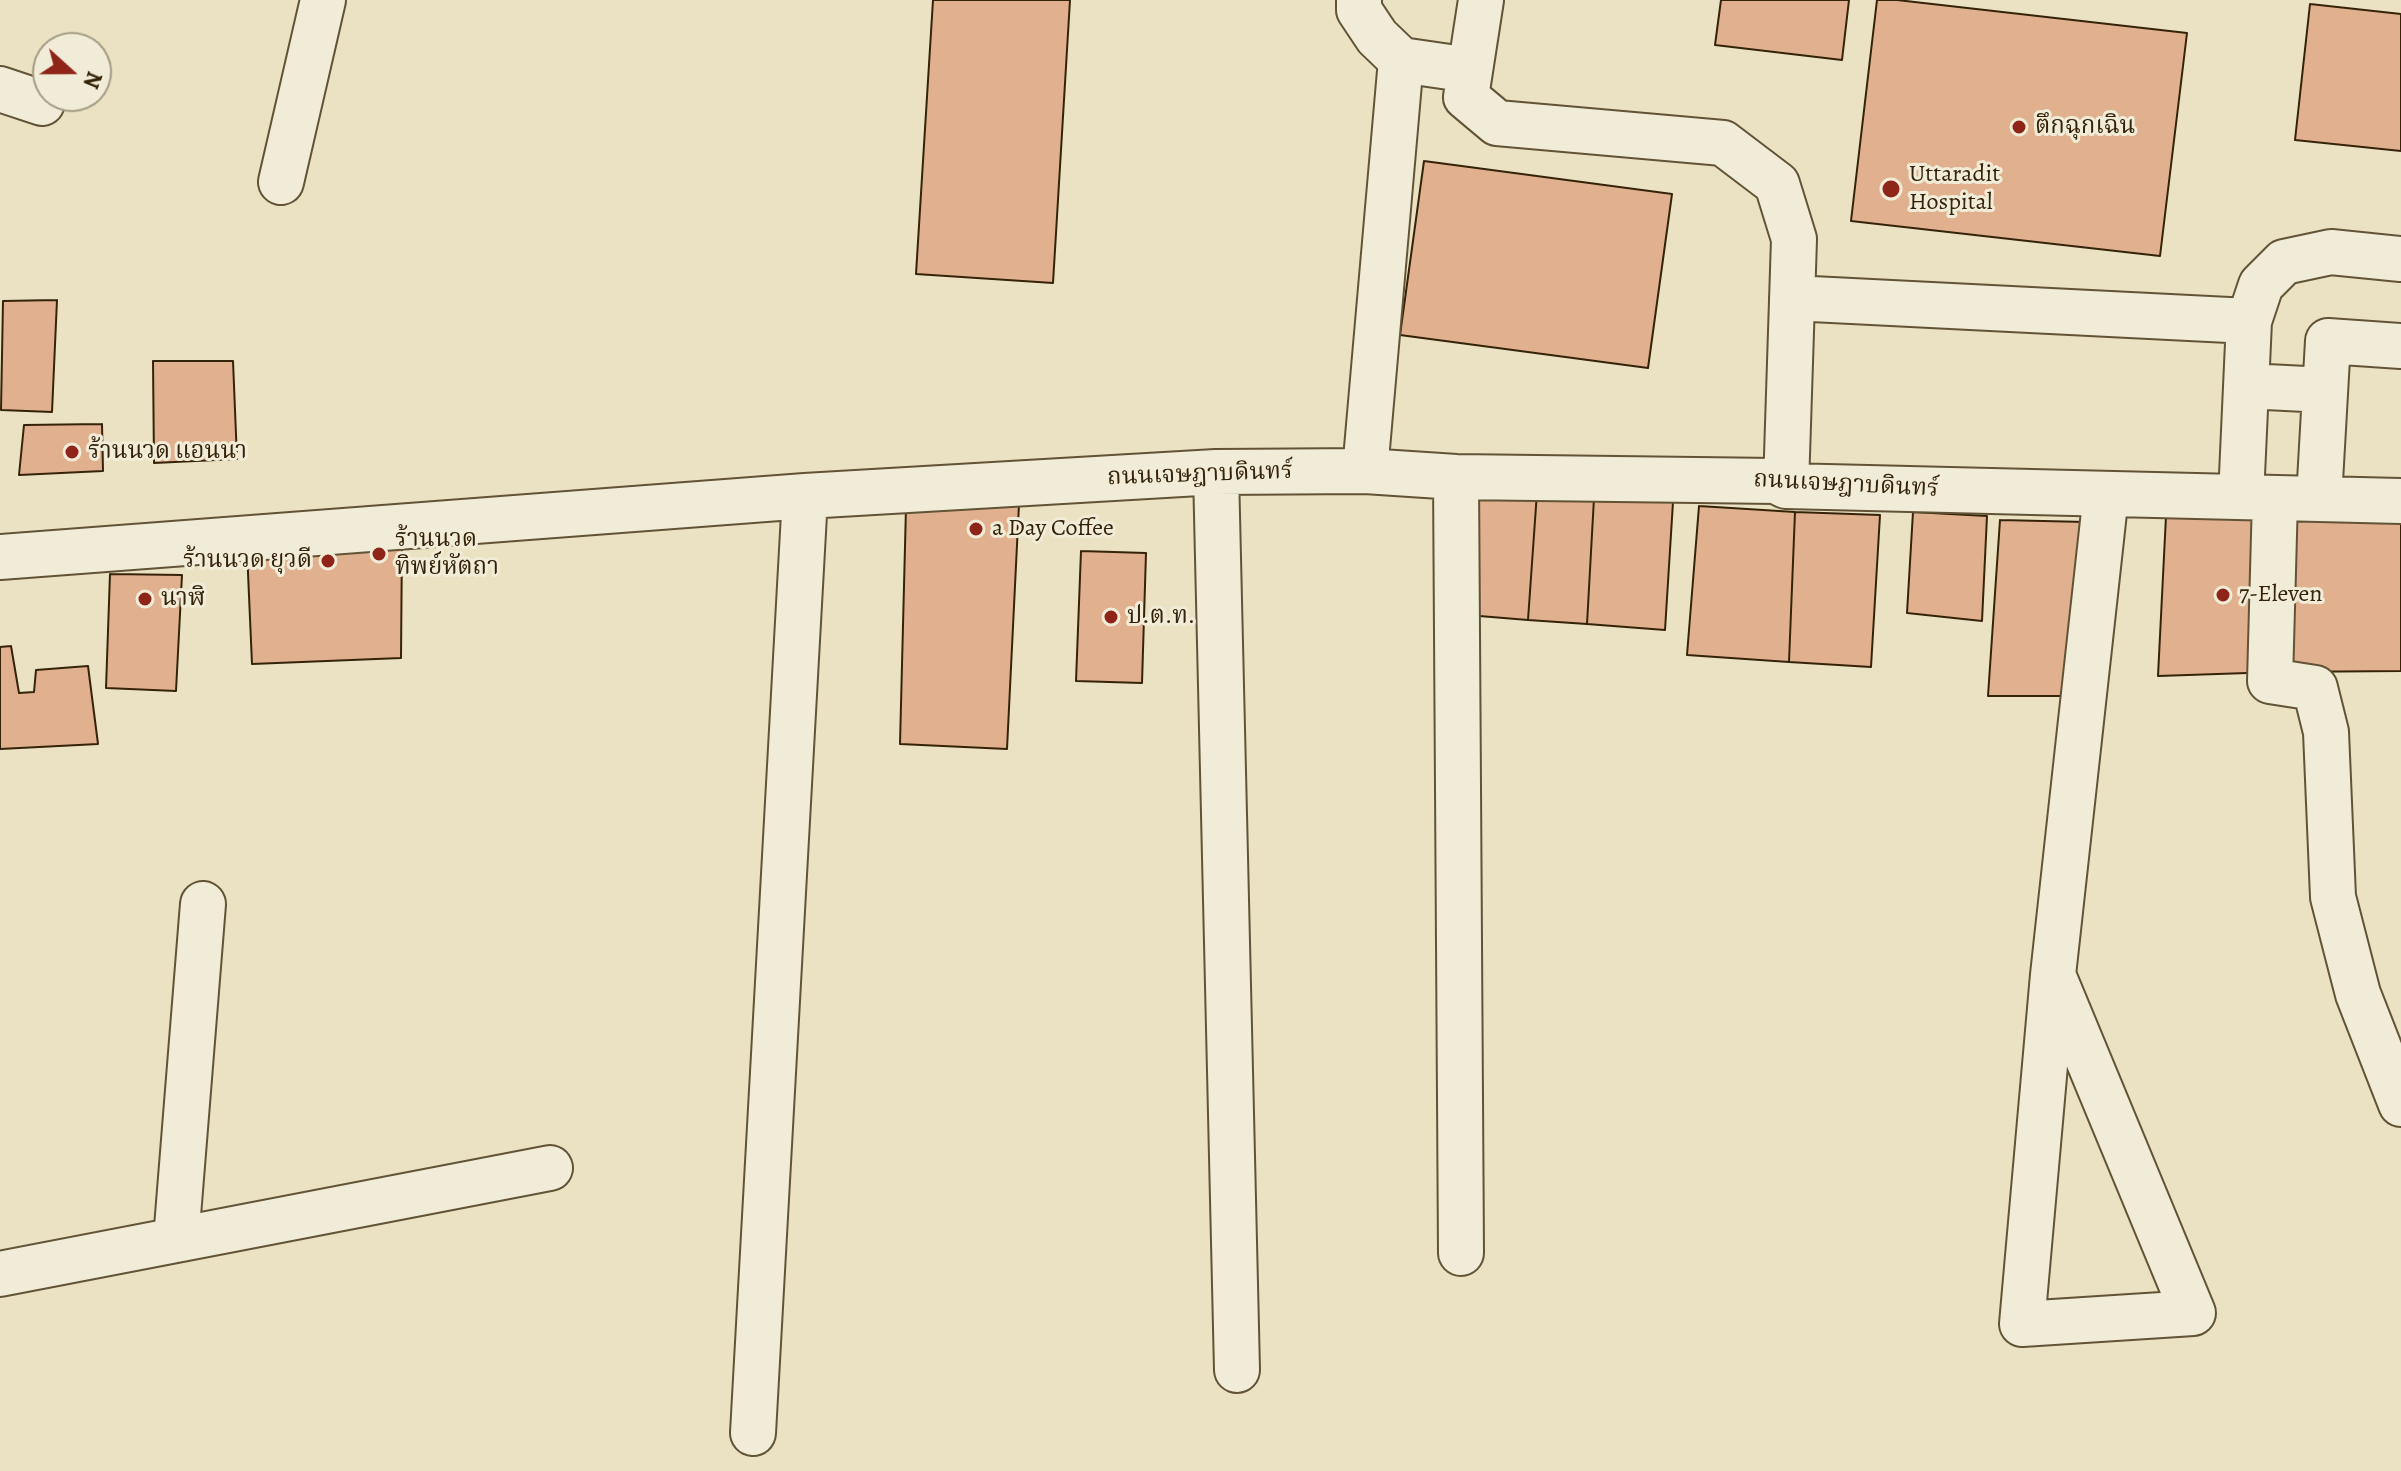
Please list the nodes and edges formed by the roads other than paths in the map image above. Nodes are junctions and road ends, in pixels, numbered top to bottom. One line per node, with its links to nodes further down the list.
1 (323, 0): 8 (street)
2 (1359, 0): 4 (street)
3 (1481, 0): 5 (street)
4 (1401, 60): 5 (street); 15 (street)
5 (1470, 70): 10 (street)
6 (0, 89): 7 (street)
7 (32, 100)
8 (281, 182)
9 (2401, 259): 11 (street)
10 (1792, 298): 11 (street); 18 (street)
11 (2249, 321): 13 (street)
12 (2401, 346): 14 (street)
13 (2247, 386): 14 (street); 21 (street)
14 (2325, 390): 22 (street)
15 (1365, 471): 16 (street, ถนนเจษฎาบดินทร์); 17 (street, ถนนเจษฎาบดินทร์)
16 (1216, 472): 20 (street, ถนนเจษฎาบดินทร์); 32 (street)
17 (1456, 477): 18 (street, ถนนเจษฎาบดินทร์); 30 (street)
18 (1786, 486): 19 (street, ถนนเจษฎาบดินทร์)
19 (2106, 494): 21 (street, ถนนเจษฎาบดินทร์); 26 (street)
20 (805, 496): 24 (street, ถนนเจษฎาบดินทร์); 33 (street)
21 (2258, 498): 22 (street, ถนนเจษฎาบดินทร์); 27 (street)
22 (2319, 499): 23 (street, ถนนเจษฎาบดินทร์)
23 (2401, 501)
24 (0, 557)
25 (203, 904): 29 (street)
26 (2053, 975): 26 (street)
27 (2401, 1104)
28 (550, 1168): 29 (street)
29 (176, 1240): 31 (street)
30 (1461, 1253)
31 (0, 1274)
32 (1237, 1370)
33 (753, 1433)

